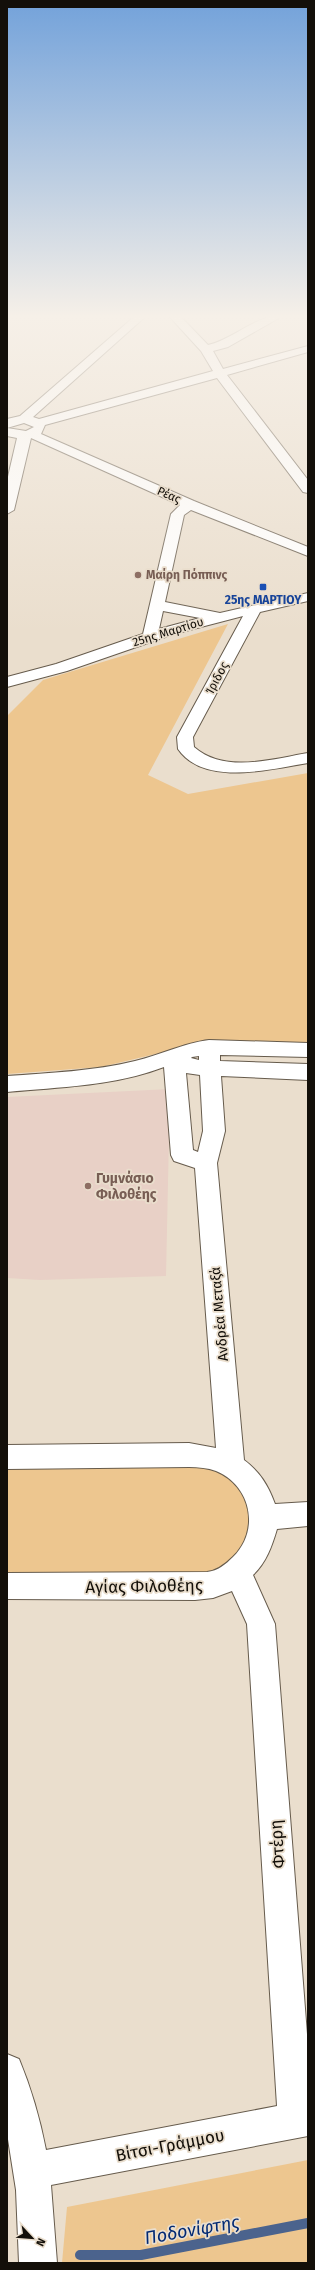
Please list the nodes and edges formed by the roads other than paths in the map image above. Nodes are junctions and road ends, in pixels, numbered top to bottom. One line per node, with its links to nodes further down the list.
1 (61, 422): 4 (street)
2 (261, 422): 5 (street)
3 (11, 423): 4 (street); 4 (street)
4 (31, 431): 7 (street, Ρέας); 8 (street)
5 (302, 472): 6 (street)
6 (308, 489)
7 (189, 504): 9 (street, Ρέας); 11 (street)
8 (7, 510)
9 (308, 552)
10 (308, 597): 12 (street, 25ης Μαρτίου)
11 (157, 605): 13 (street); 14 (street)
12 (254, 609): 13 (street, 25ης Μαρτίου); 18 (street, Ίριδος)
13 (221, 617): 14 (street, 25ης Μαρτίου)
14 (150, 636): 15 (street, 25ης Μαρτίου)
15 (31, 678): 16 (street, 25ης Μαρτίου); 17 (street, 25ης Μαρτίου)
16 (7, 682)
17 (7, 692)
18 (308, 758)
19 (209, 1047): 20 (street); 21 (street); 22 (street, Ανδρέα Μεταξά)
20 (308, 1050)
21 (174, 1057): 22 (street); 24 (street); 25 (street)
22 (210, 1069): 23 (street); 25 (street, Ανδρέα Μεταξά)
23 (308, 1072)
24 (7, 1084)
25 (206, 1163): 27 (street, Ανδρέα Μεταξά)
26 (7, 1456): 27 (street, Αγίας Φιλοθέης)
27 (231, 1465): 29 (street, Αγίας Φιλοθέης)
28 (308, 1514): 29 (street)
29 (265, 1517): 30 (street, Αγίας Φιλοθέης)
30 (238, 1572): 31 (street, Αγίας Φιλοθέης); 33 (street, Φτέρη)
31 (7, 1586)
32 (7, 2071): 34 (street)
33 (302, 2120): 34 (street, Βίτσι-Γράμμου)
34 (32, 2171): 35 (street)
35 (38, 2263)

